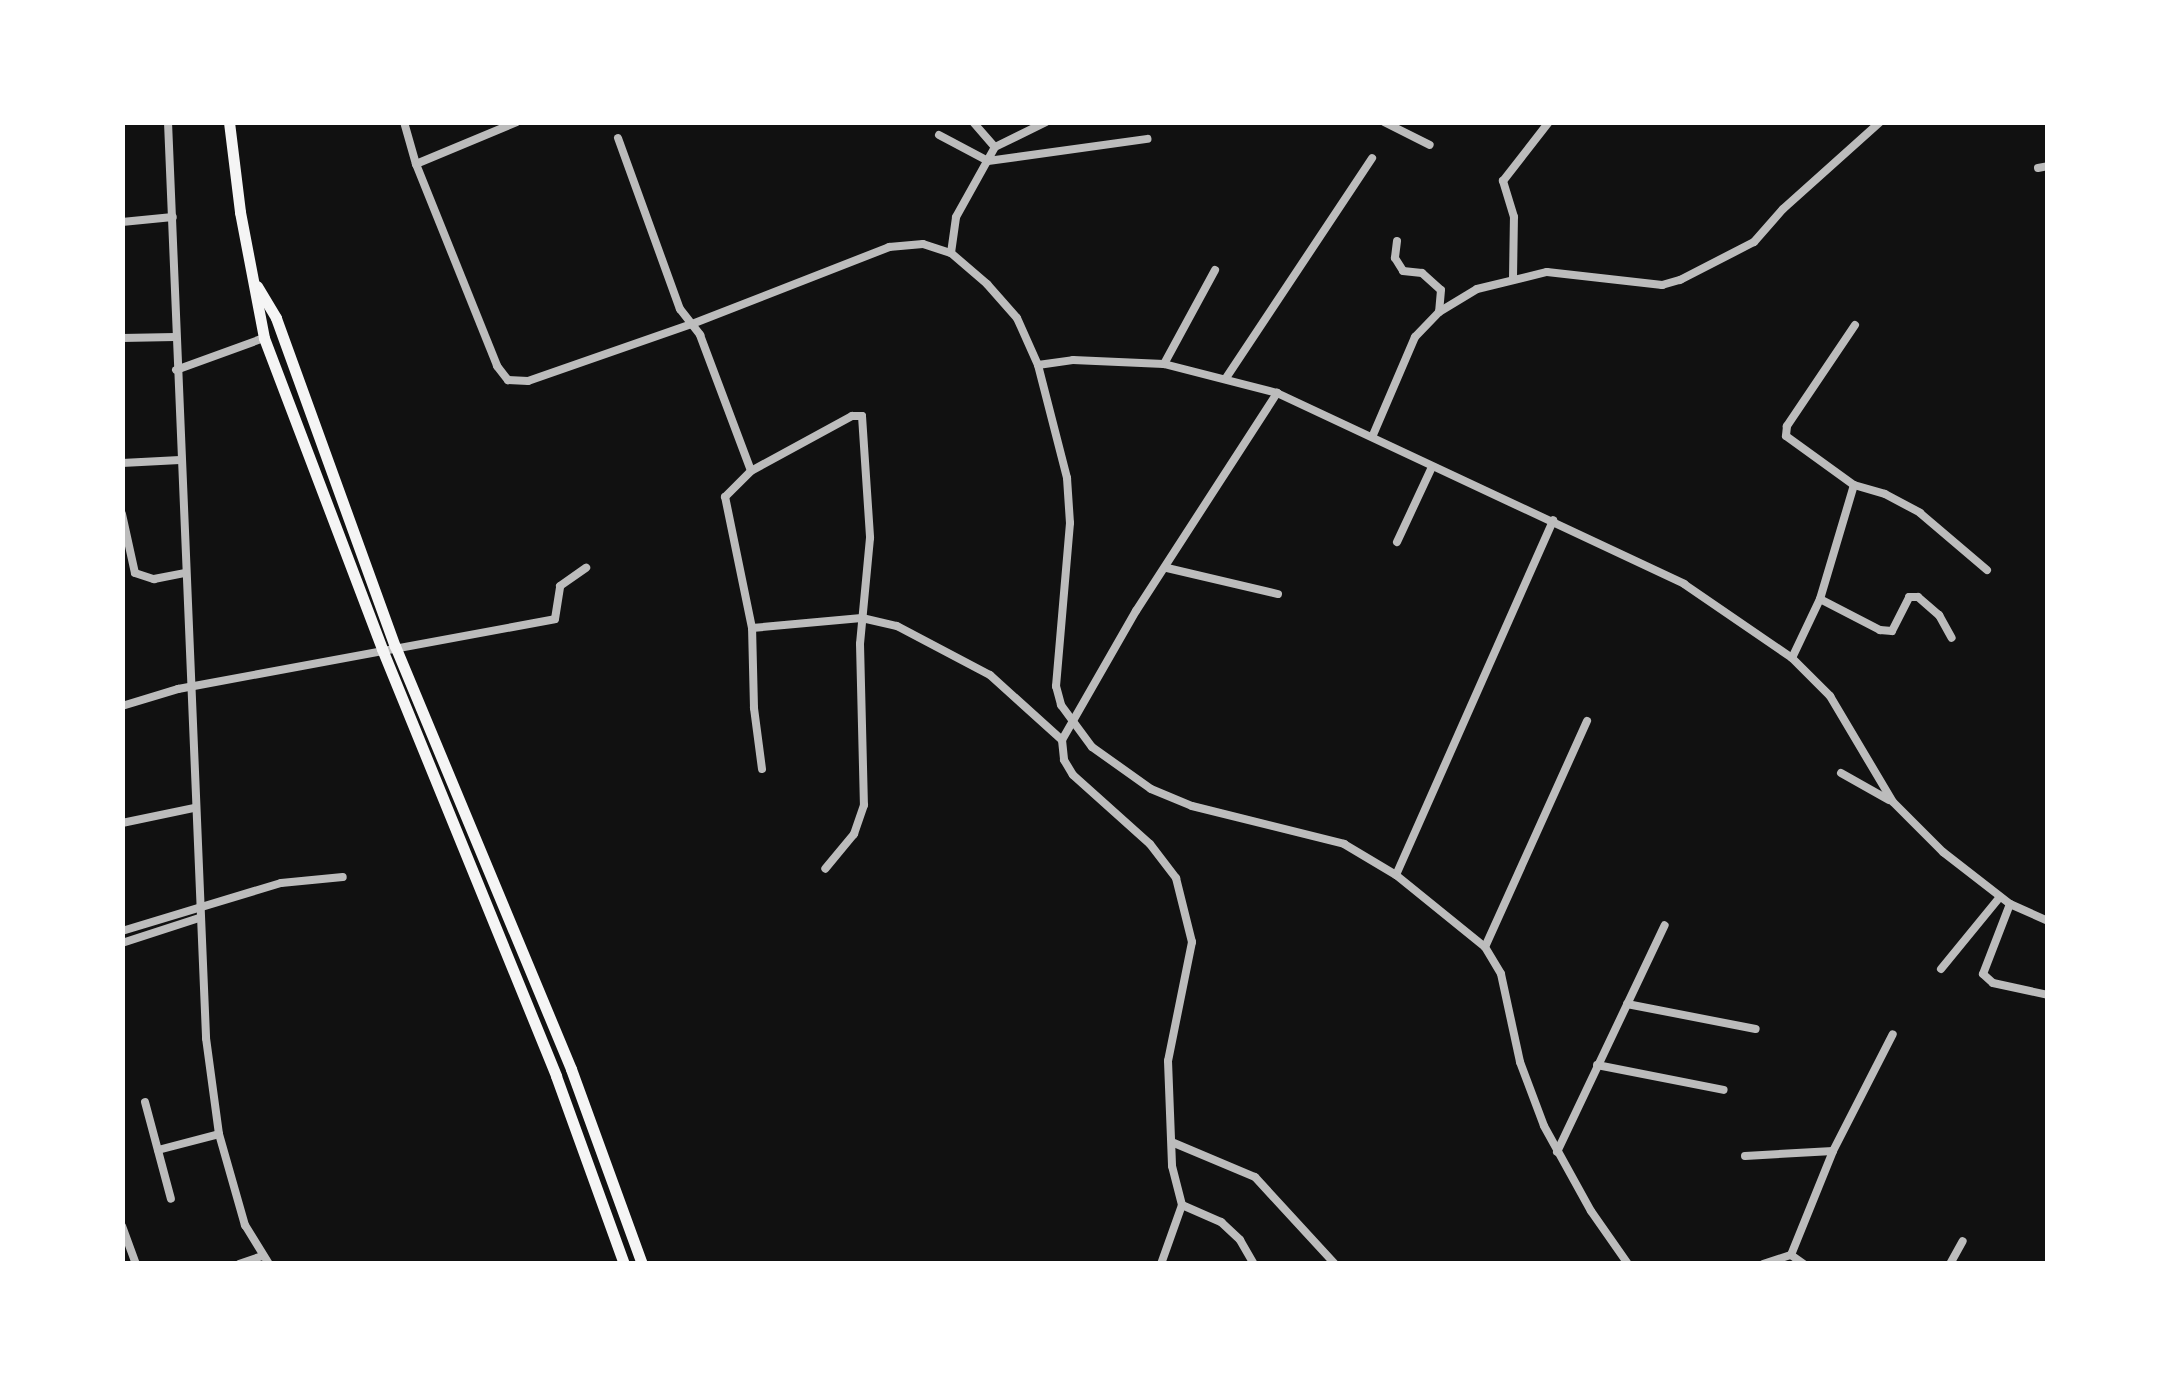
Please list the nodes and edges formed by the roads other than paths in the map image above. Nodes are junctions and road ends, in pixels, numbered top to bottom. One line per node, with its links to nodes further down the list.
1 (168, 122): 18 (street)
2 (230, 122): 24 (main road)
3 (404, 122): 17 (street)
4 (518, 122): 17 (street)
5 (973, 122): 14 (street)
6 (1046, 122): 14 (street)
7 (1384, 122): 13 (street)
8 (1550, 122): 23 (street)
9 (1880, 122): 23 (street)
10 (939, 136): 16 (street)
11 (618, 138): 26 (street)
12 (1147, 139): 16 (street)
13 (1430, 145)
14 (995, 147): 16 (street)
15 (1372, 158): 34 (street)
16 (988, 161): 21 (street)
17 (416, 164): 26 (street)
18 (173, 217): 19 (street); 28 (street)
19 (122, 222)
20 (1397, 242): 25 (street)
21 (951, 254): 26 (street); 32 (street)
22 (1215, 270): 31 (street)
23 (1513, 278): 25 (street)
24 (255, 282): 30 (main road); 40 (main road)
25 (1439, 312): 36 (street)
26 (692, 324): 41 (street)
27 (1855, 325): 43 (street)
28 (175, 337): 29 (street); 33 (street)
29 (122, 338)
30 (264, 338): 33 (street); 42 (main road)
31 (1164, 364): 32 (street); 34 (street)
32 (1038, 365): 60 (street)
33 (176, 370): 37 (street)
34 (1226, 378): 35 (street)
35 (1277, 393): 36 (street); 48 (street)
36 (1373, 435): 39 (street)
37 (180, 460): 38 (street); 50 (street)
38 (122, 463)
39 (1432, 466): 45 (street); 46 (street)
40 (334, 467): 42 (main road); 56 (main road)
41 (752, 470): 53 (street); 54 (street)
42 (315, 474): 56 (main road)
43 (1854, 485): 49 (street); 52 (street)
44 (122, 514): 50 (street)
45 (1552, 520): 57 (street); 69 (street)
46 (1397, 542)
47 (586, 568): 56 (street)
48 (1168, 568): 51 (street); 60 (street)
49 (1987, 570)
50 (185, 573): 58 (street)
51 (1278, 594)
52 (1820, 600): 55 (street); 57 (street)
53 (862, 618): 54 (street); 62 (street); 68 (street)
54 (752, 628): 63 (street)
55 (1952, 638)
56 (389, 648): 58 (street); 85 (main road); 86 (main road)
57 (1792, 658): 65 (street)
58 (192, 689): 59 (street); 66 (street)
59 (122, 706)
60 (1071, 719): 62 (street); 69 (street)
61 (1588, 721): 78 (street)
62 (1062, 740): 90 (street)
63 (762, 769)
64 (1841, 773): 65 (street)
65 (1893, 802): 71 (street)
66 (194, 808): 67 (street); 73 (street)
67 (122, 823)
68 (825, 869)
69 (1396, 875): 78 (street)
70 (343, 877): 73 (street)
71 (2000, 897): 72 (street); 79 (street)
72 (2010, 904): 74 (street); 80 (street)
73 (198, 913): 76 (street); 77 (street); 89 (street)
74 (2048, 920)
75 (1665, 924): 81 (street)
76 (122, 932)
77 (122, 943)
78 (1485, 947): 93 (street)
79 (1942, 968)
80 (2048, 995)
81 (1627, 1004): 82 (street); 84 (street)
82 (1756, 1029)
83 (1893, 1034): 92 (street)
84 (1597, 1066): 87 (street); 93 (street)
85 (571, 1069): 86 (main road); 104 (main road)
86 (556, 1076): 103 (main road)
87 (1724, 1090)
88 (145, 1102): 91 (street)
89 (219, 1134): 91 (street); 100 (street)
90 (1174, 1143): 96 (street); 107 (street)
91 (158, 1150): 95 (street)
92 (1833, 1151): 94 (street); 99 (street)
93 (1557, 1152): 108 (street)
94 (1745, 1156)
95 (171, 1199)
96 (1182, 1205): 105 (street); 106 (street)
97 (122, 1226): 101 (street)
98 (1963, 1241): 111 (street)
99 (1791, 1255): 109 (street); 110 (street)
100 (266, 1260): 102 (street)
101 (136, 1264)
102 (239, 1264)
103 (624, 1264)
104 (642, 1264)
105 (1161, 1264)
106 (1254, 1264)
107 (1335, 1264)
108 (1628, 1264)
109 (1763, 1264)
110 (1804, 1264)
111 (1950, 1264)

